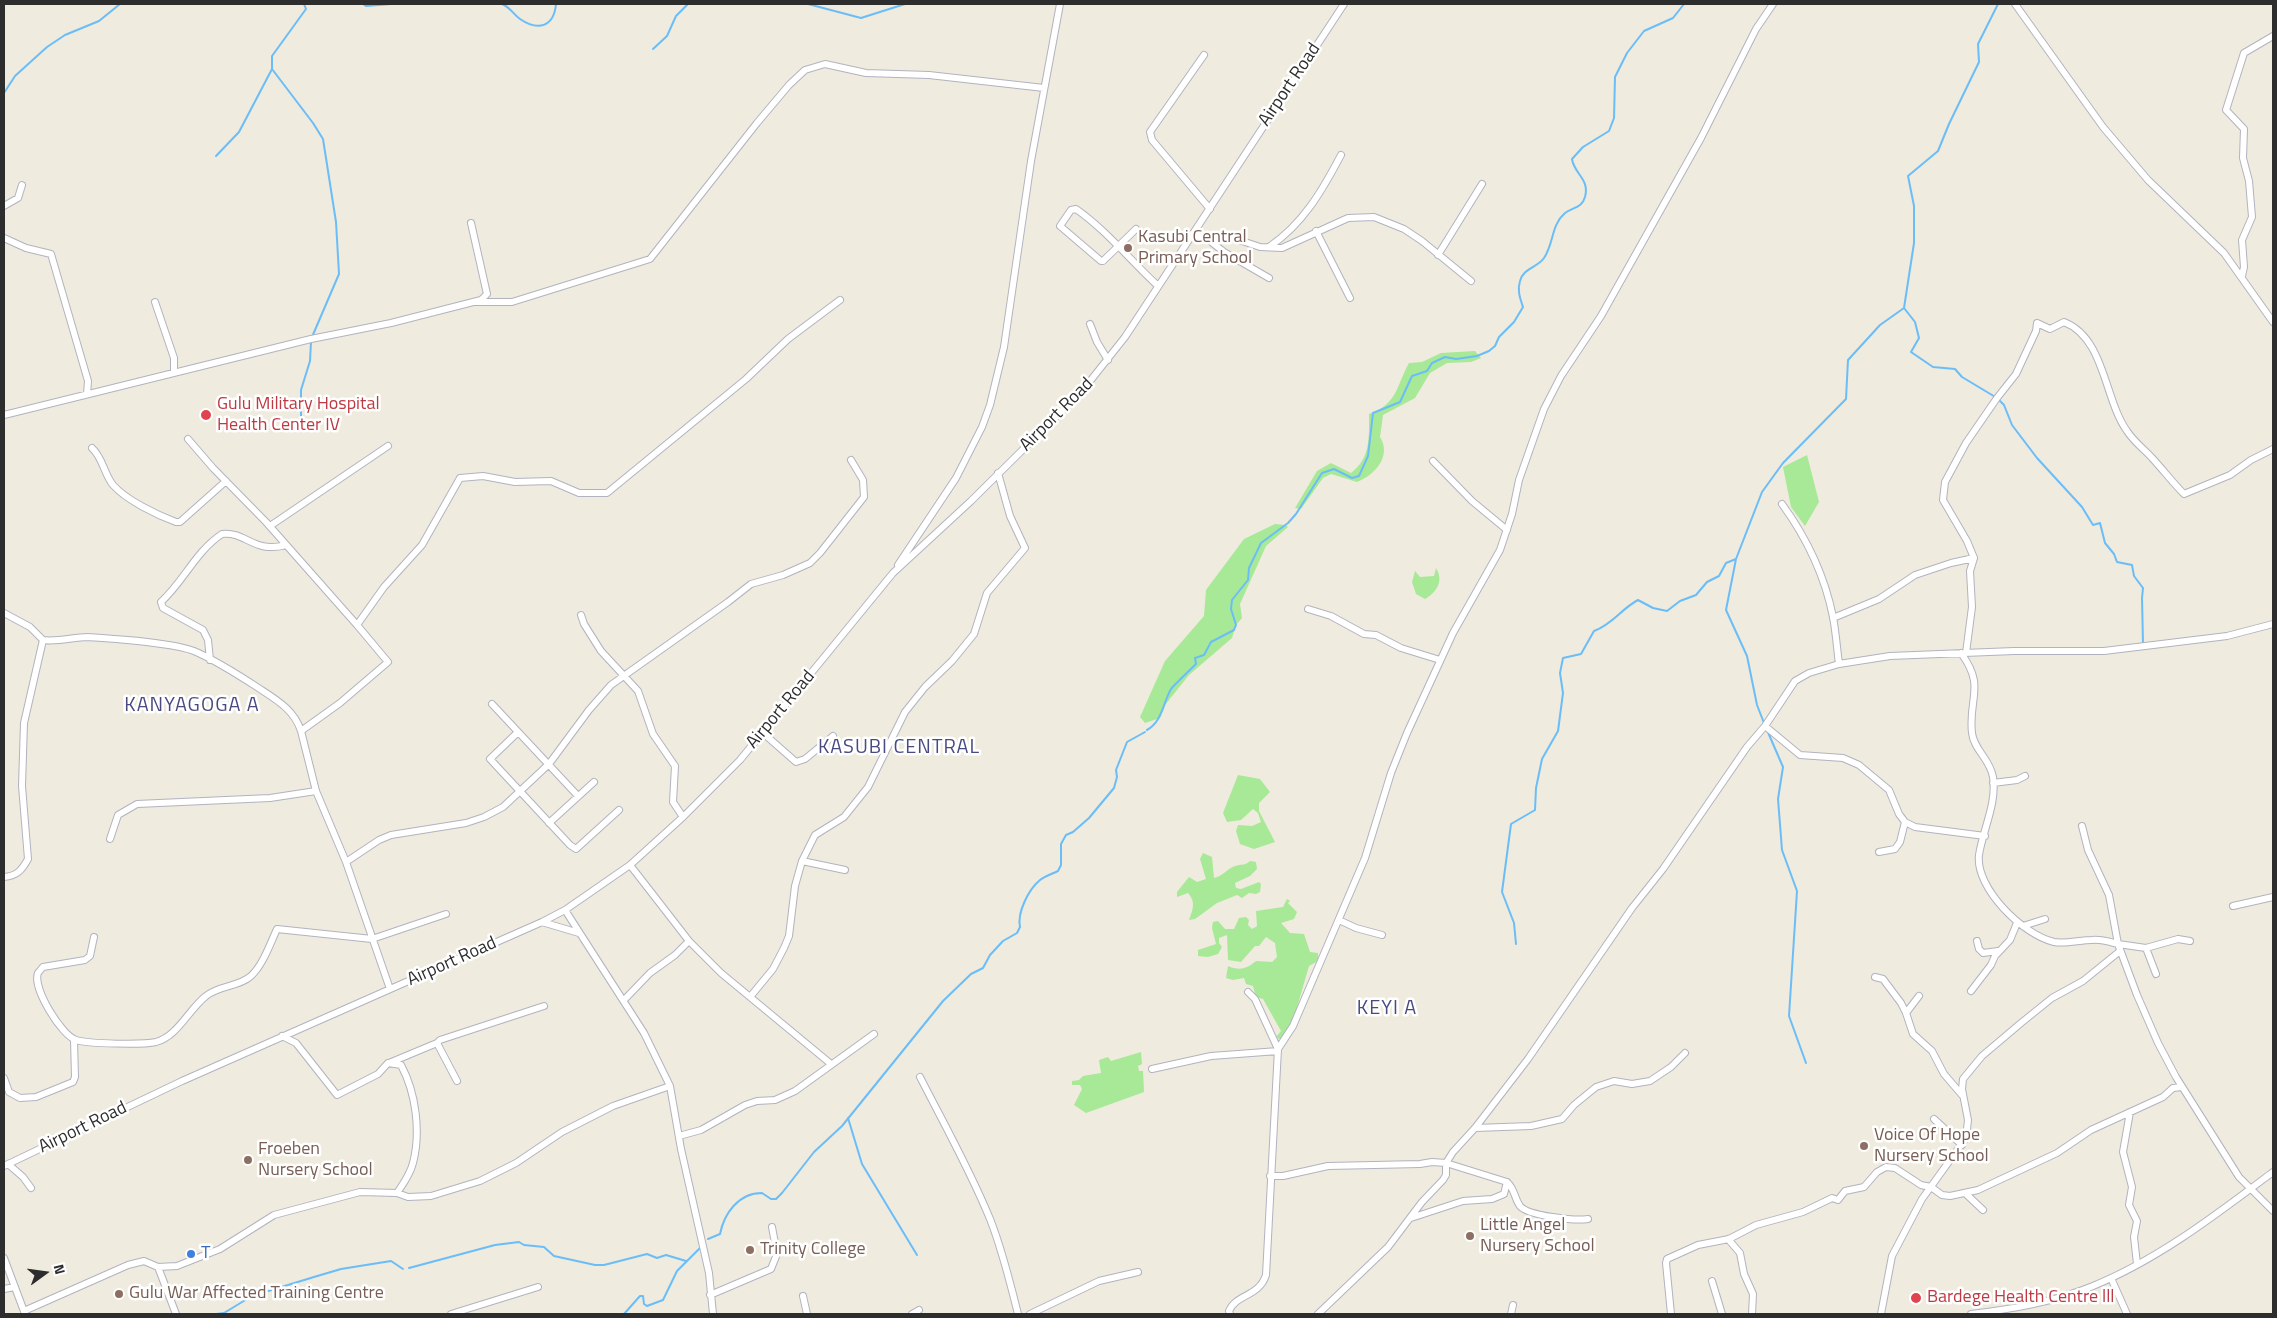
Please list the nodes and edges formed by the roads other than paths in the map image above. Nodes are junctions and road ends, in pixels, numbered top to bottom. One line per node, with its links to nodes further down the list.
1 (1060, 4): 7 (street)
2 (1344, 4): 12 (street, Airport Road)
3 (1773, 4): 46 (street)
4 (2015, 4): 22 (street)
5 (2273, 36): 22 (street)
6 (1204, 55): 12 (street)
7 (1044, 88): 29 (street); 49 (street)
8 (1341, 155): 20 (street)
9 (1482, 184): 21 (street)
10 (22, 185): 11 (street)
11 (4, 206)
12 (1210, 209): 16 (street, Airport Road)
13 (471, 223): 29 (street)
14 (1136, 229): 19 (street)
15 (1316, 231): 20 (street); 21 (street); 26 (street)
16 (1192, 234): 17 (street); 25 (street, Airport Road)
17 (1205, 237): 20 (street); 23 (street)
18 (4, 238): 34 (street)
19 (1117, 247): 19 (street); 25 (street)
20 (1269, 247)
21 (1438, 255): 24 (street)
22 (2242, 276): 30 (street)
23 (1269, 278)
24 (1471, 281)
25 (1157, 286): 32 (street, Airport Road)
26 (1350, 298)
27 (840, 300): 55 (street)
28 (155, 302): 33 (street)
29 (475, 302): 33 (street)
30 (2273, 322)
31 (1090, 324): 32 (street)
32 (1108, 360): 42 (street, Airport Road)
33 (174, 372): 34 (street)
34 (86, 394): 35 (street)
35 (4, 415)
36 (188, 439): 43 (street)
37 (388, 446): 45 (street)
38 (92, 448): 43 (street)
39 (2273, 449): 48 (street)
40 (850, 460): 61 (street)
41 (1434, 460): 46 (street)
42 (998, 473): 49 (street, Airport Road); 83 (street)
43 (226, 481): 45 (street)
44 (1782, 504): 53 (street)
45 (270, 526): 47 (street)
46 (1507, 530): 59 (street)
47 (286, 545): 55 (street); 58 (street)
48 (1974, 558): 53 (street); 57 (street)
49 (893, 573): 66 (street, Airport Road)
50 (1308, 609): 59 (street)
51 (4, 613): 56 (street)
52 (581, 615): 61 (street)
53 (1833, 618): 60 (street)
54 (2273, 624): 57 (street)
55 (356, 625): 64 (street)
56 (43, 640): 58 (street); 87 (street)
57 (1964, 653): 60 (street); 71 (street)
58 (210, 660): 64 (street)
59 (1440, 660): 93 (street)
60 (1839, 664): 63 (street)
61 (624, 677): 68 (street); 76 (street)
62 (492, 704): 65 (street)
63 (1765, 726): 77 (street); 135 (street)
64 (301, 731): 72 (street)
65 (517, 733): 68 (street); 73 (street)
66 (763, 733): 67 (street); 76 (street, Airport Road)
67 (833, 736)
68 (549, 764): 73 (street); 74 (street)
69 (2024, 776): 71 (street)
70 (594, 782): 74 (street)
71 (1993, 784): 80 (street)
72 (316, 791): 81 (street); 84 (street)
73 (521, 792): 78 (street); 84 (street)
74 (578, 796): 78 (street)
75 (619, 810): 78 (street)
76 (683, 817): 85 (street, Airport Road)
77 (1905, 822): 80 (street); 82 (street)
78 (549, 823)
79 (2082, 826): 104 (street)
80 (1985, 836): 95 (street)
81 (110, 838)
82 (1880, 852)
83 (802, 861): 86 (street); 112 (street)
84 (346, 862): 99 (street)
85 (630, 865): 90 (street, Airport Road); 100 (street)
86 (845, 870)
87 (4, 877)
88 (2273, 897): 89 (street)
89 (2233, 906)
90 (565, 910): 94 (street, Airport Road); 96 (street)
91 (446, 914): 99 (street)
92 (2045, 919): 95 (street)
93 (1339, 920): 97 (street); 120 (street)
94 (542, 922): 96 (street); 108 (street, Airport Road)
95 (2020, 924): 104 (street); 105 (street)
96 (580, 934): 113 (street)
97 (1382, 936)
98 (94, 937): 118 (street)
99 (372, 939): 108 (street); 118 (street)
100 (689, 941): 112 (street); 113 (street)
101 (2190, 941): 103 (street)
102 (1977, 942): 105 (street)
103 (2146, 948): 104 (street); 106 (street)
104 (2120, 949): 125 (street); 132 (street)
105 (2000, 951): 109 (street)
106 (2156, 974)
107 (1875, 977): 115 (street)
108 (390, 989): 117 (street, Airport Road)
109 (1972, 991)
110 (1248, 992): 120 (street)
111 (1919, 996): 115 (street)
112 (750, 997): 123 (street)
113 (624, 1000): 129 (street)
114 (544, 1006): 119 (street)
115 (1906, 1013): 132 (street)
116 (874, 1034): 123 (street)
117 (282, 1036): 122 (street); 139 (street, Airport Road)
118 (74, 1040): 127 (street)
119 (437, 1043): 122 (street); 128 (street)
120 (1278, 1050): 124 (street); 141 (street)
121 (1685, 1052): 135 (street)
122 (388, 1063): 147 (street)
123 (831, 1064): 136 (street)
124 (1152, 1069)
125 (2174, 1073): 130 (street); 131 (street)
126 (920, 1077): 174 (street)
127 (4, 1078)
128 (457, 1082)
129 (670, 1086): 136 (street); 147 (street)
130 (2182, 1087): 131 (street); 145 (street)
131 (2173, 1088): 133 (street)
132 (1962, 1096): 137 (street)
133 (2130, 1112): 146 (street); 155 (street)
134 (1934, 1119): 137 (street)
135 (1475, 1128): 138 (street)
136 (680, 1136): 163 (street)
137 (1962, 1145): 143 (street)
138 (1446, 1163): 141 (street); 142 (street); 150 (street)
139 (6, 1165): 144 (street)
140 (2273, 1172): 145 (street)
141 (1270, 1176): 176 (street)
142 (1507, 1182): 150 (street); 151 (street)
143 (1931, 1187): 146 (street); 153 (street); 182 (street)
144 (31, 1188)
145 (2250, 1189): 149 (street); 155 (street)
146 (1965, 1193): 148 (street)
147 (397, 1194): 156 (street)
148 (1983, 1210)
149 (2273, 1211)
150 (1411, 1218): 177 (street)
151 (1588, 1219)
152 (772, 1227): 163 (street)
153 (1728, 1239): 179 (street); 181 (street)
154 (4, 1258): 160 (street)
155 (2138, 1264): 158 (street)
156 (158, 1267): 168 (street); 169 (street)
157 (1138, 1272): 175 (street)
158 (2111, 1278): 167 (street); 184 (street)
159 (1712, 1281): 180 (street)
160 (15, 1287): 162 (street); 168 (street)
161 (538, 1288): 170 (street)
162 (4, 1289)
163 (710, 1295): 171 (street)
164 (803, 1296): 172 (street)
165 (1513, 1305): 178 (street)
166 (919, 1310): 173 (street)
167 (2004, 1312): 183 (street)
168 (25, 1313)
169 (176, 1314)
170 (451, 1314)
171 (713, 1314)
172 (808, 1314)
173 (912, 1314)
174 (1018, 1314)
175 (1030, 1314)
176 (1230, 1314)
177 (1318, 1314)
178 (1511, 1314)
179 (1671, 1314)
180 (1722, 1314)
181 (1752, 1314)
182 (1881, 1314)
183 (1972, 1314)
184 (2127, 1314)

